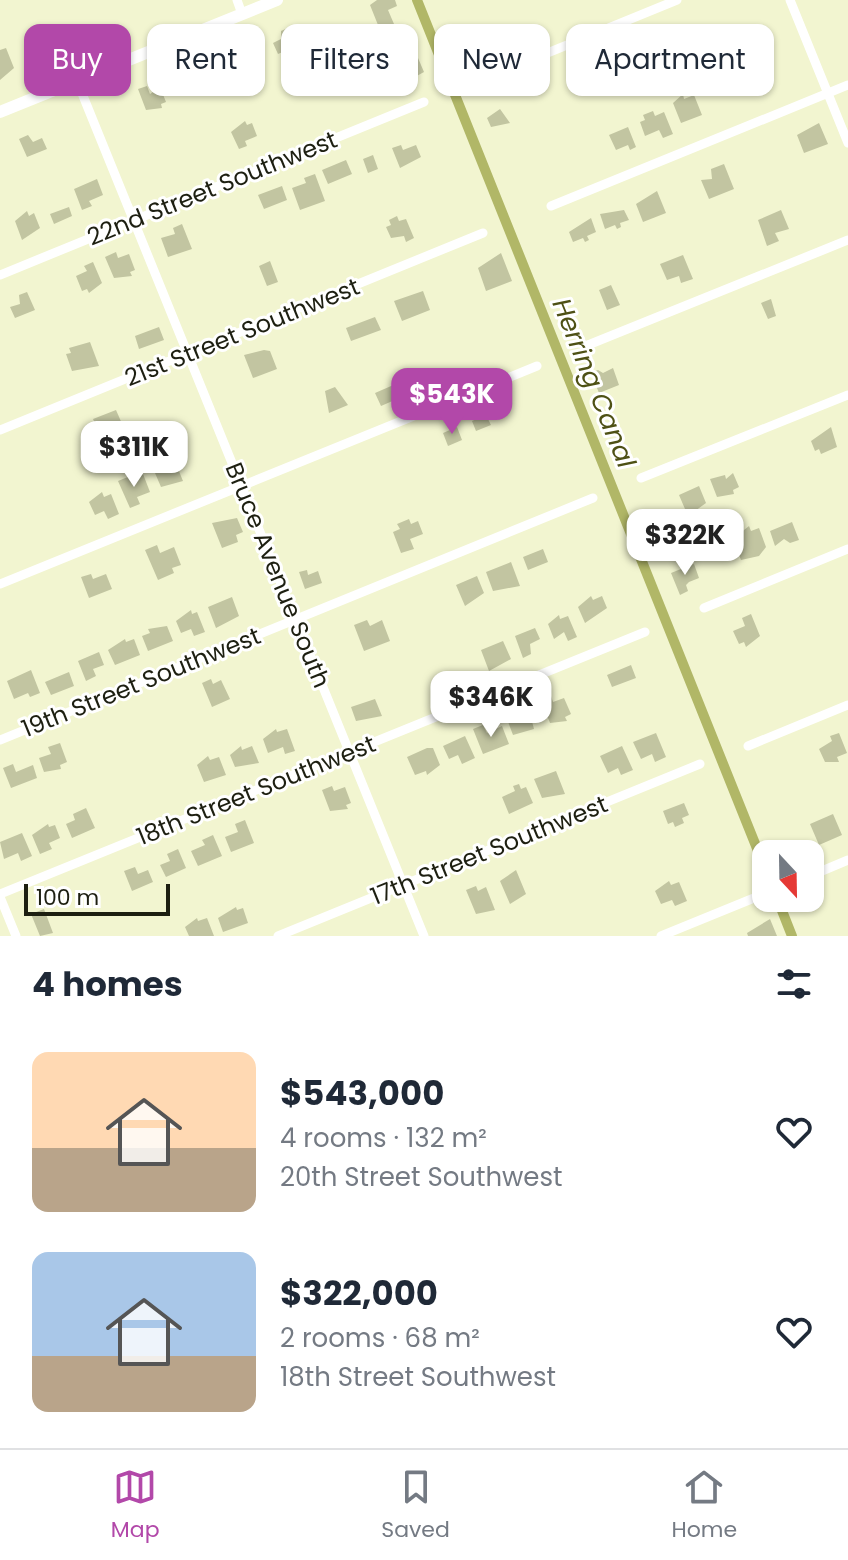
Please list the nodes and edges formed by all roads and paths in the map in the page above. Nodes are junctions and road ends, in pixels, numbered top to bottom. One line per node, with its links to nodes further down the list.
1 (237, 0): 5 (street)
2 (277, 0): 5 (street)
3 (677, 0): 6 (street)
4 (790, 0): 9 (street)
5 (242, 14): 7 (street)
6 (550, 52)
7 (131, 59)
8 (848, 85): 9 (street)
9 (828, 94): 14 (street); 15 (street)
10 (40, 96): 13 (street)
11 (83, 96): 16 (street, Bruce Avenue South)
12 (424, 102): 16 (street, 22nd Street Southwest)
13 (0, 112)
14 (848, 143)
15 (551, 206)
16 (134, 220): 19 (street, 22nd Street Southwest); 21 (street, Bruce Avenue South)
17 (483, 233): 21 (street, 21st Street Southwest)
18 (848, 240): 20 (street)
19 (0, 275)
20 (588, 345)
21 (188, 353): 24 (street, 21st Street Southwest); 26 (street, Bruce Avenue South)
22 (537, 366): 26 (street)
23 (848, 395): 25 (street)
24 (0, 430)
25 (641, 478)
26 (242, 486): 29 (street); 31 (street, Bruce Avenue South)
27 (593, 498): 31 (street, 19th Street Southwest)
28 (848, 549): 30 (street)
29 (0, 584)
30 (704, 608)
31 (296, 619): 34 (street, 19th Street Southwest); 36 (street, Bruce Avenue South)
32 (645, 632): 36 (street, 18th Street Southwest)
33 (848, 705): 35 (street)
34 (0, 740)
35 (748, 746)
36 (350, 752): 40 (street, Bruce Avenue South); 41 (street, 18th Street Southwest)
37 (700, 764): 40 (street, 17th Street Southwest)
38 (848, 860): 39 (street)
39 (824, 870)
40 (404, 885): 44 (street, 17th Street Southwest); 45 (street, Bruce Avenue South)
41 (0, 895): 43 (street)
42 (752, 899): 46 (street)
43 (16, 936)
44 (278, 936)
45 (424, 936)
46 (661, 936)

